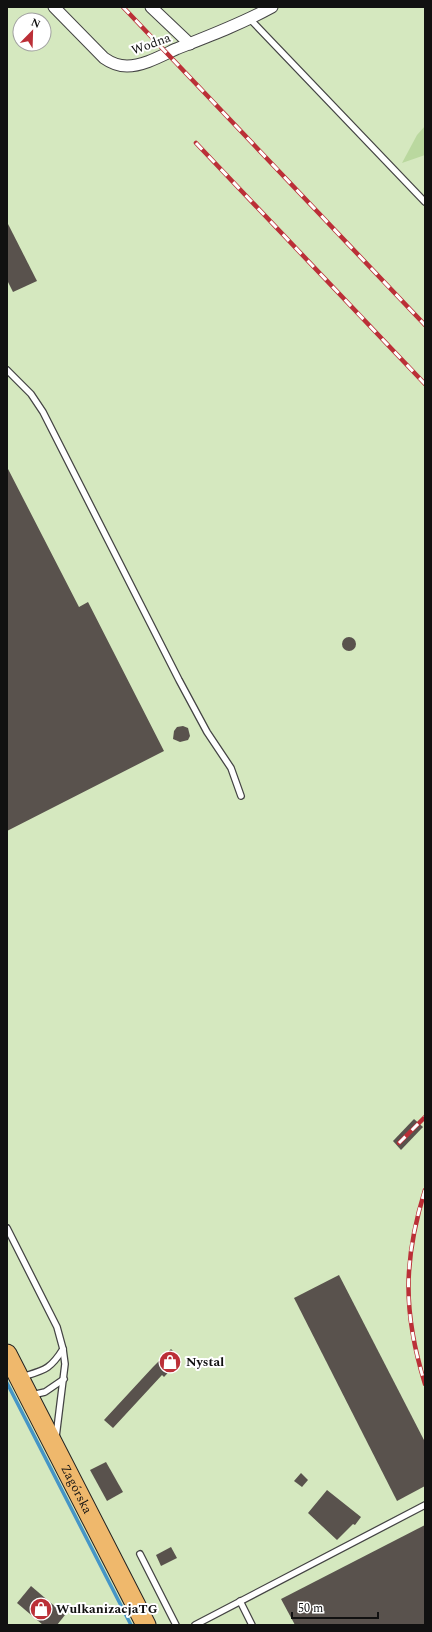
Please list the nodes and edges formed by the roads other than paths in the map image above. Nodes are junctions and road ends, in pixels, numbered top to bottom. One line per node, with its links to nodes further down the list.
1 (54, 7): 5 (street, Wodna)
2 (152, 7): 5 (street)
3 (272, 7): 4 (street, Wodna)
4 (250, 19): 5 (street, Wodna); 6 (lane)
5 (190, 44)
6 (425, 202)
7 (7, 370): 8 (lane)
8 (241, 796)
9 (7, 1228): 10 (lane)
10 (63, 1349): 12 (lane); 13 (lane)
11 (7, 1354): 12 (highway, Zagórska)
12 (19, 1378): 14 (highway, Zagórska)
13 (64, 1379): 14 (lane); 15 (lane)
14 (28, 1395): 15 (highway, Zagórska)
15 (55, 1447): 19 (highway, Zagórska)
16 (425, 1505): 18 (lane)
17 (140, 1554): 20 (lane)
18 (240, 1601): 21 (lane); 22 (lane)
19 (146, 1625)
20 (176, 1625)
21 (194, 1625)
22 (252, 1625)

